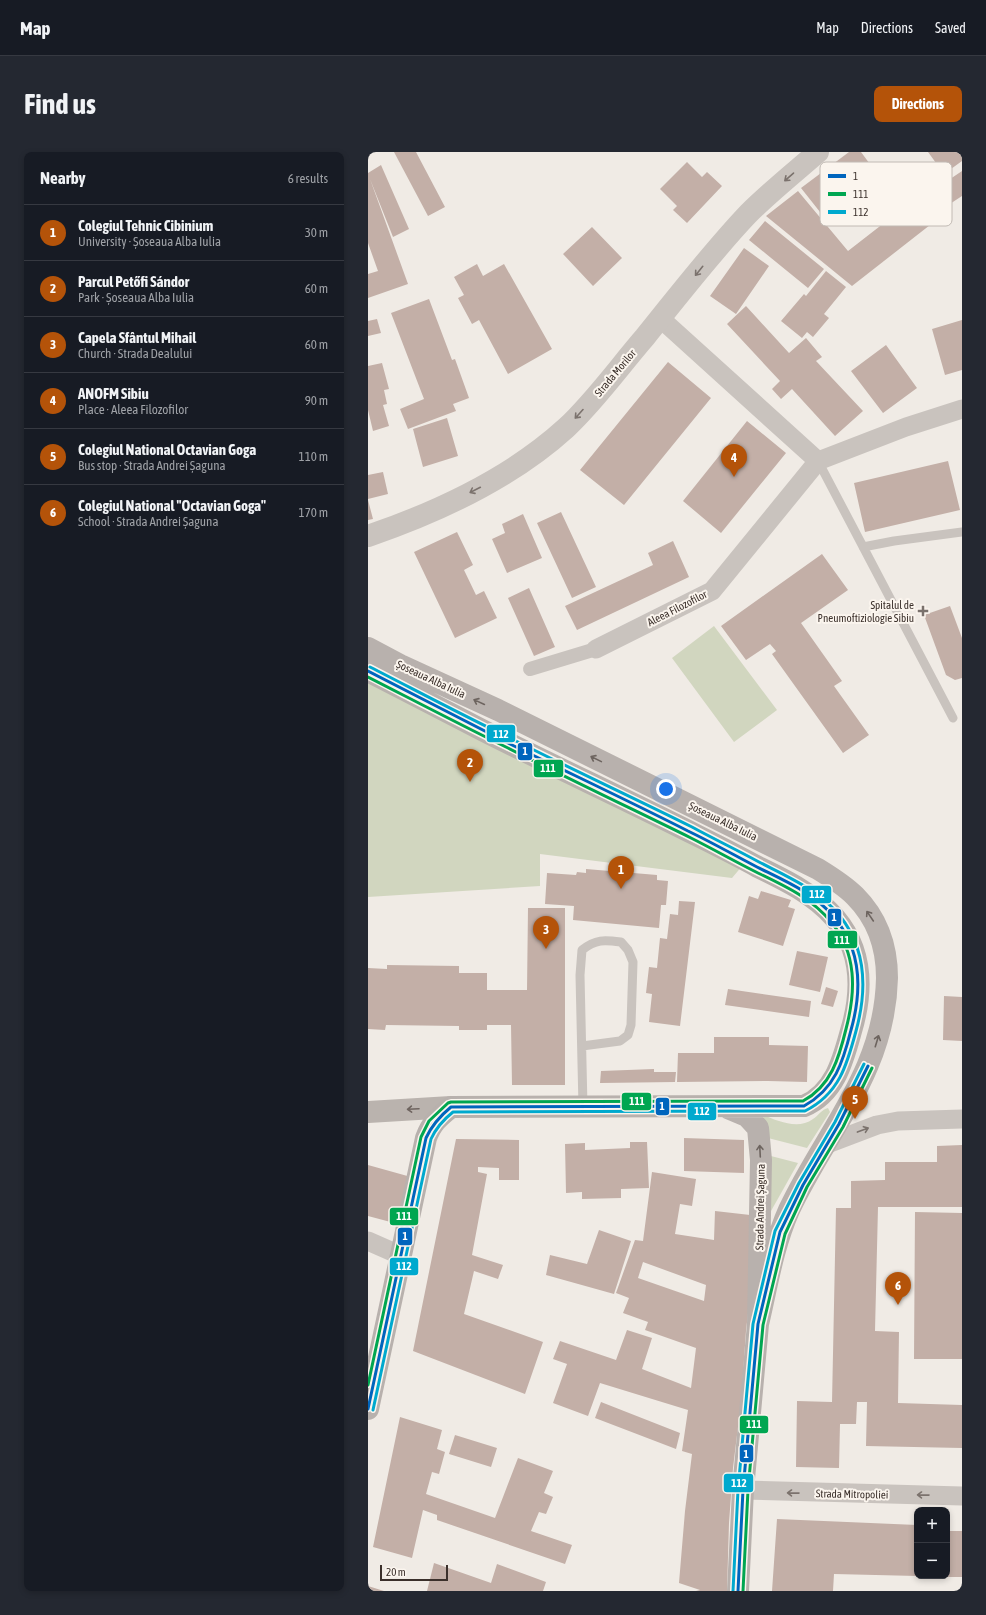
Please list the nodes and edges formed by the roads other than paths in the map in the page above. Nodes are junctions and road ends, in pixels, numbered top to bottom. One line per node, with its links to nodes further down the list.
1 (818, 152): 2 (street, Strada Morilor, one-way to 2)
2 (660, 318): 4 (street); 6 (street, Strada Morilor, one-way to 6)
3 (962, 409): 4 (street, Aleea Filozofilor)
4 (818, 461): 7 (lane); 9 (street, Aleea Filozofilor)
5 (962, 532): 7 (lane)
6 (368, 536)
7 (863, 547): 12 (lane)
8 (368, 648): 14 (main road, Șoseaua Alba Iulia, one-way to 8)
9 (596, 649): 10 (street, Aleea Filozofilor)
10 (530, 669)
11 (368, 671): 17 (main road, Șoseaua Alba Iulia)
12 (953, 718)
13 (582, 1046): 13 (lane); 16 (lane)
14 (863, 1078): 20 (main road, Strada Andrei Șaguna)
15 (451, 1107): 16 (main road, Șoseaua Alba Iulia); 18 (main road, one-way to 18); 22 (main road)
16 (583, 1107): 17 (main road, Șoseaua Alba Iulia)
17 (728, 1107): 23 (main road, Strada Andrei Șaguna, one-way to 17)
18 (368, 1112)
19 (962, 1119): 20 (street, one-way to 19)
20 (827, 1144): 23 (main road, Strada Andrei Șaguna)
21 (368, 1241): 22 (street)
22 (402, 1256): 24 (main road)
23 (758, 1324): 25 (main road, Strada Andrei Șaguna)
24 (368, 1409)
25 (743, 1490): 26 (street, Strada Mitropoliei, one-way to 25); 27 (main road, Strada Andrei Șaguna)
26 (962, 1496)
27 (738, 1591)

